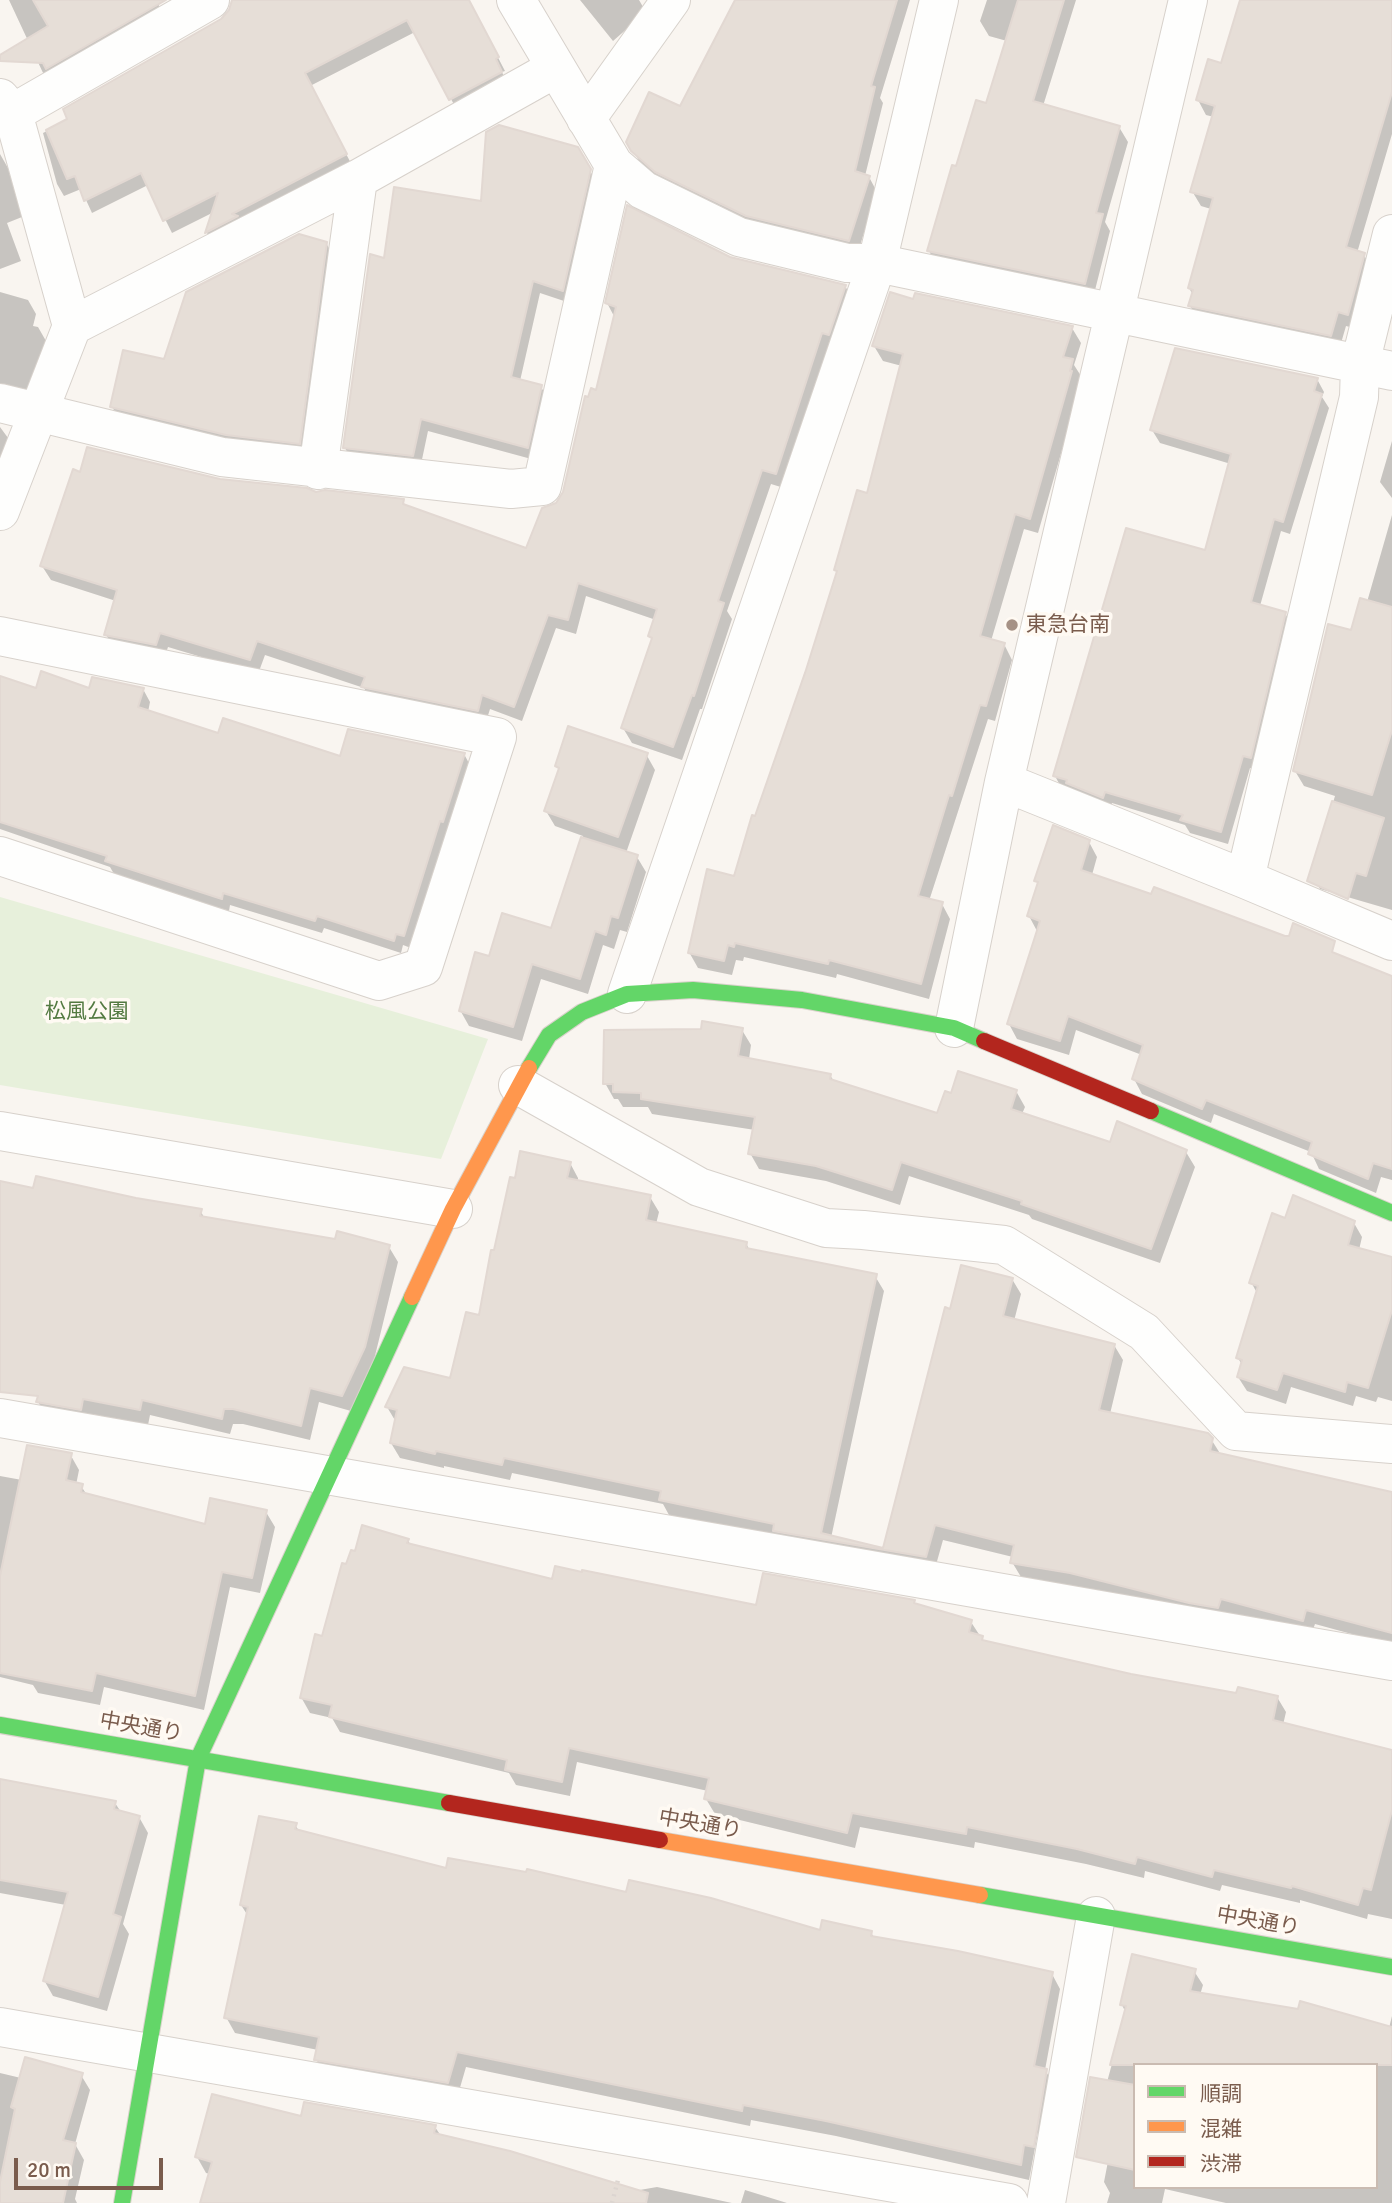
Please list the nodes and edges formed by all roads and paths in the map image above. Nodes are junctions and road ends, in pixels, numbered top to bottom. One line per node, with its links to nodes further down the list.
1 (210, 0): 7 (street)
2 (516, 0): 6 (street)
3 (671, 0): 8 (street)
4 (939, 0): 12 (street)
5 (1188, 0): 13 (street)
6 (556, 68): 8 (street); 10 (street)
7 (6, 106): 14 (street)
8 (586, 119): 9 (street)
9 (614, 165): 12 (street); 18 (street)
10 (358, 179): 14 (street); 18 (street)
11 (1392, 234): 15 (street)
12 (877, 264): 13 (street); 25 (street)
13 (1112, 313): 15 (street); 21 (street)
14 (72, 326): 17 (street)
15 (1376, 368): 23 (street)
16 (0, 403): 17 (street)
17 (37, 413): 18 (street); 19 (street)
18 (318, 470)
19 (0, 511)
20 (0, 636): 22 (street)
21 (1004, 782): 23 (street); 26 (street)
22 (0, 856)
23 (1245, 879): 24 (street)
24 (1392, 941)
25 (627, 994): 26 (street); 27 (street)
26 (954, 1028): 30 (street)
27 (518, 1085): 29 (street); 32 (street)
28 (0, 1131): 29 (street)
29 (453, 1209): 33 (street)
30 (1392, 1213)
31 (0, 1418): 33 (street)
32 (1392, 1444)
33 (330, 1476): 34 (street); 36 (street)
34 (1392, 1661)
35 (0, 1725): 36 (street, 中央通り)
36 (198, 1759): 37 (street, 中央通り); 40 (street)
37 (1096, 1916): 38 (street, 中央通り); 43 (street)
38 (1392, 1967)
39 (0, 2027): 40 (street)
40 (148, 2053): 41 (street); 42 (street)
41 (121, 2203)
42 (1009, 2203)
43 (1046, 2203)

